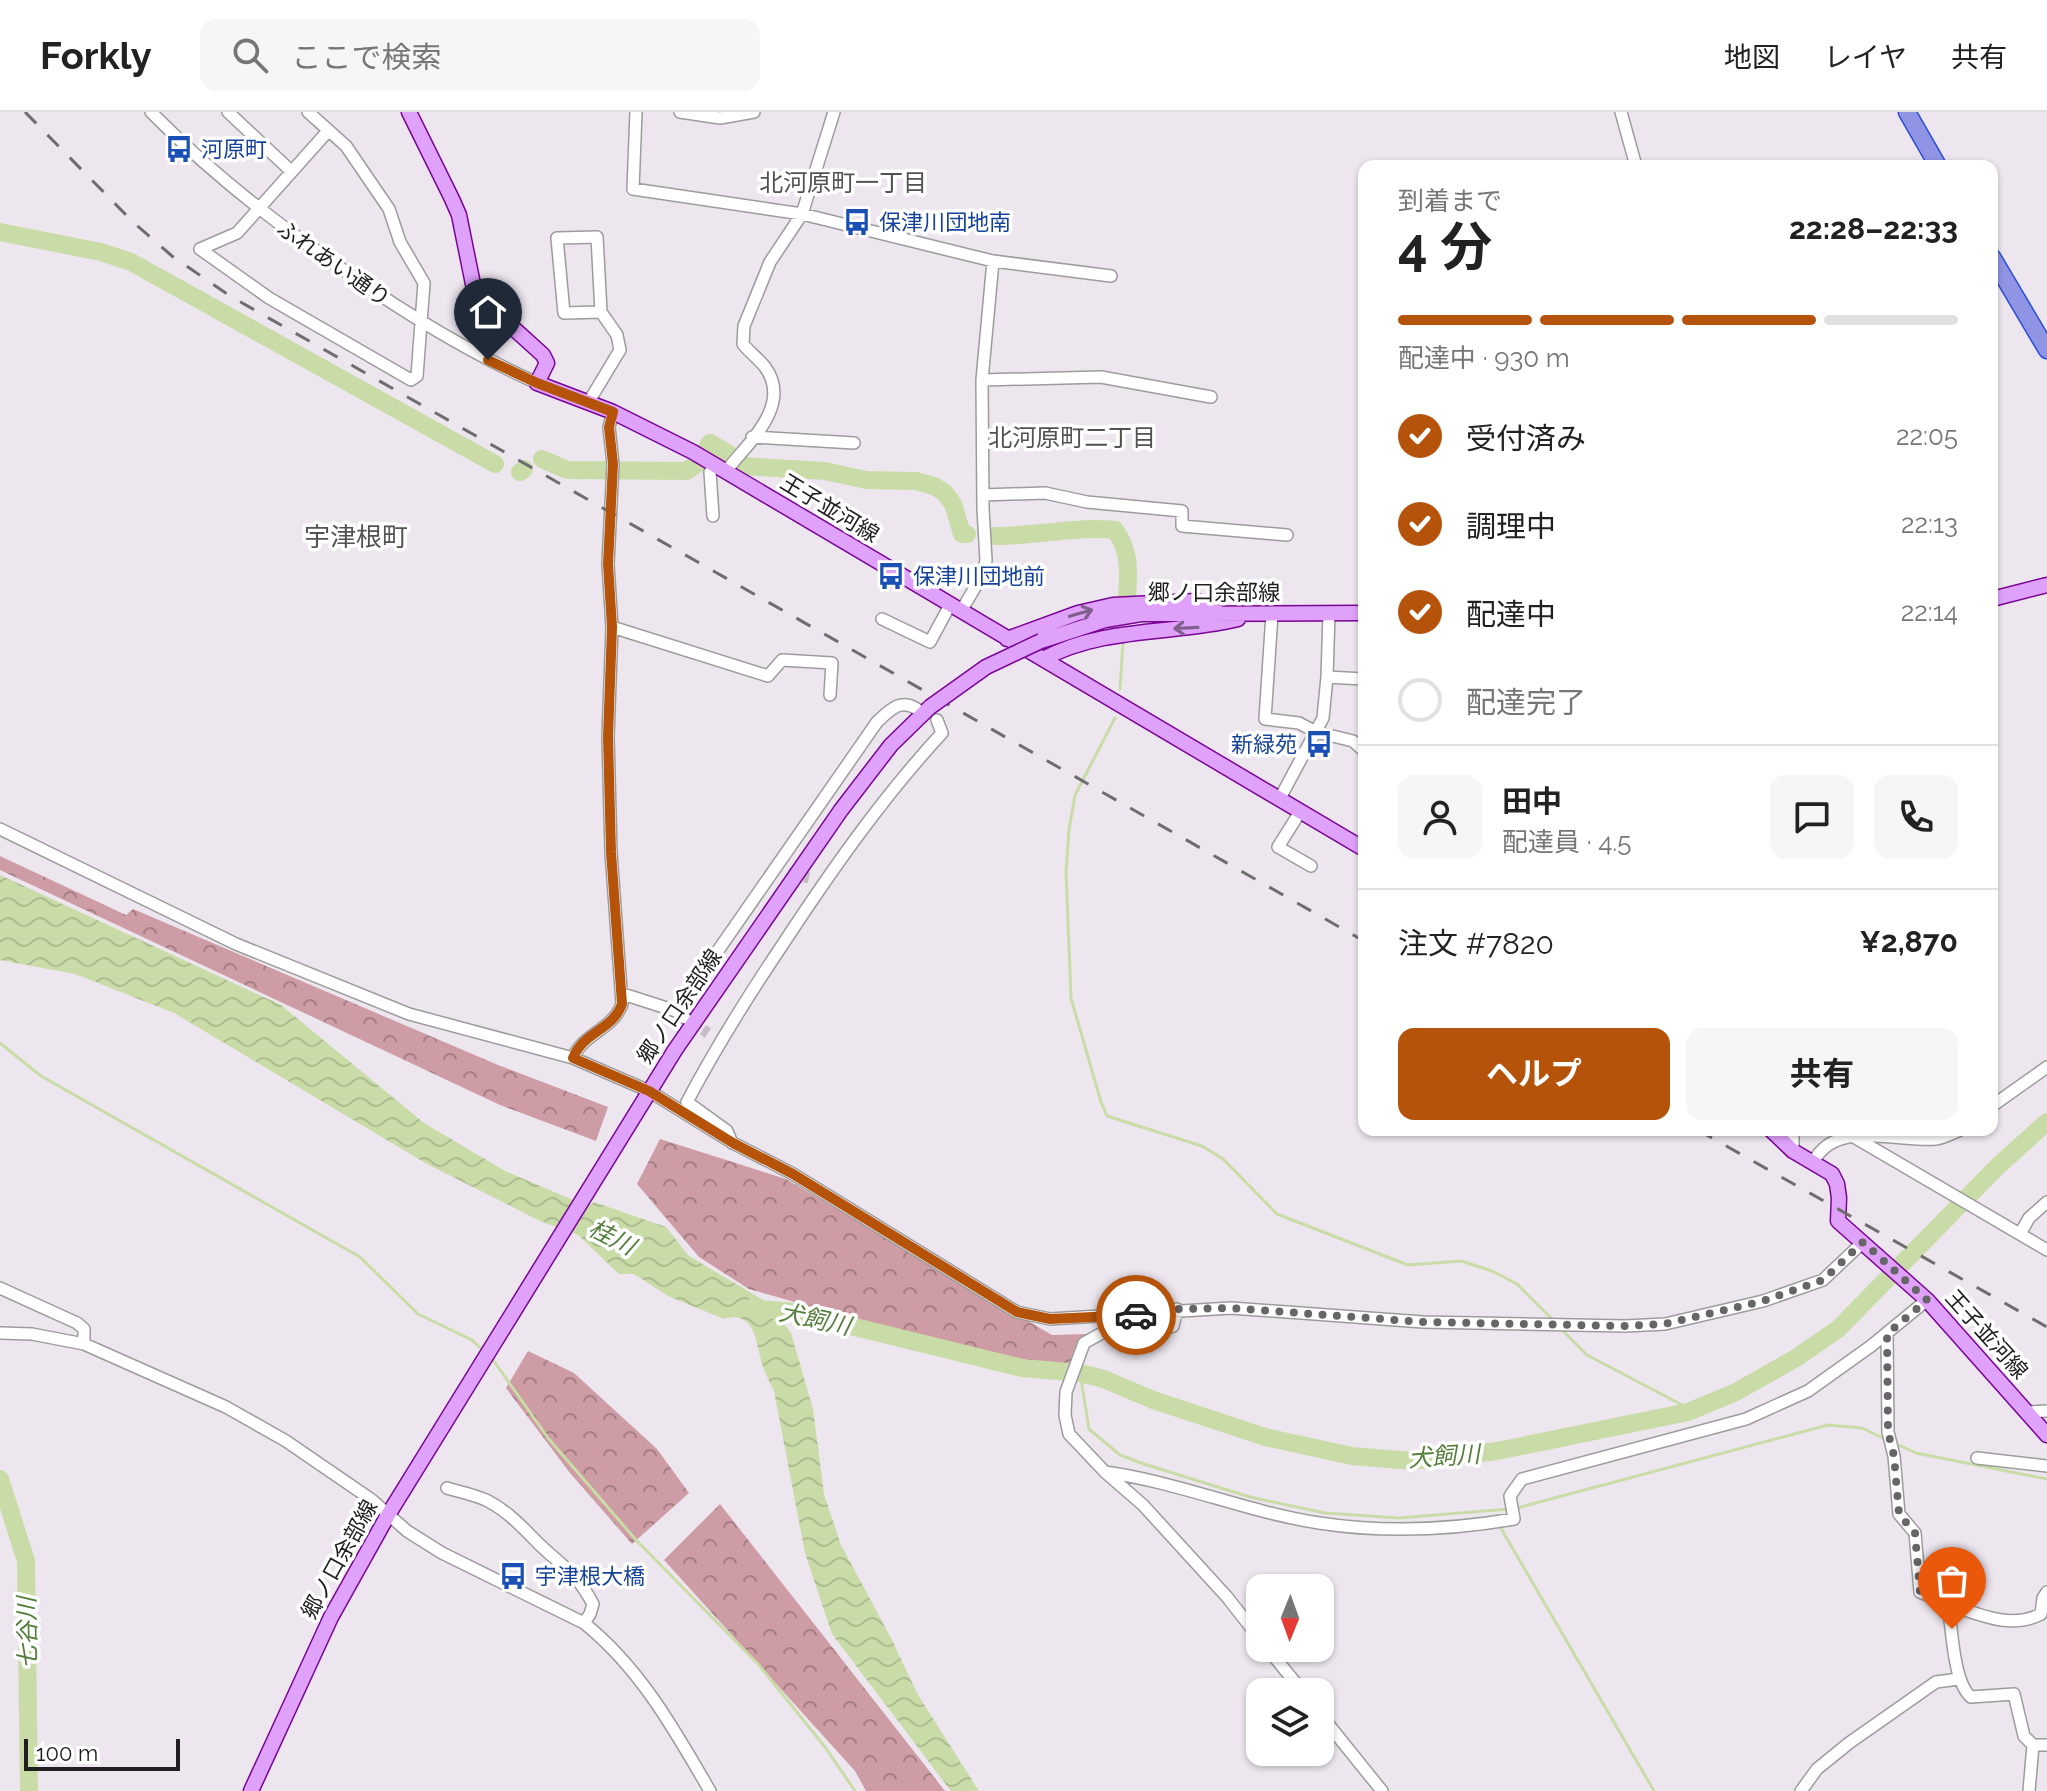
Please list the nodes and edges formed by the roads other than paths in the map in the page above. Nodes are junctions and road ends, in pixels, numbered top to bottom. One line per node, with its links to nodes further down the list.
1 (151, 112): 15 (street, ふれあい通り)
2 (228, 112): 14 (street)
3 (308, 112): 11 (street)
4 (409, 112): 24 (main road)
5 (636, 112): 16 (street)
6 (680, 112): 7 (street)
7 (754, 112)
8 (834, 112): 16 (street)
9 (1621, 112): 12 (street)
10 (1907, 112): 13 (highway)
11 (328, 131): 14 (street); 21 (street)
12 (1634, 160)
13 (1935, 160)
14 (291, 171): 15 (street)
15 (259, 210): 21 (street, ふれあい通り); 21 (street)
16 (802, 214): 17 (street); 28 (street)
17 (993, 261): 19 (street); 23 (street)
18 (1998, 267): 22 (highway)
19 (1111, 276)
20 (601, 312): 20 (street); 26 (street)
21 (419, 322): 24 (street, ふれあい通り)
22 (2047, 350)
23 (982, 380): 25 (street); 31 (street)
24 (537, 383): 26 (main road, 王子並河線)
25 (1211, 397)
26 (588, 403): 27 (main road, 王子並河線)
27 (613, 412): 30 (main road, 王子並河線); 42 (street)
28 (752, 437): 29 (street); 30 (street)
29 (854, 443)
30 (718, 466): 32 (street); 36 (main road, 王子並河線)
31 (983, 495): 33 (street); 36 (street)
32 (713, 516)
33 (1287, 535)
34 (2047, 585): 35 (main road)
35 (1998, 597)
36 (956, 608): 41 (street); 43 (main road, 王子並河線)
37 (1358, 613): 40 (main road, 郷ノ口余部線)
38 (1219, 614): 39 (main road, 郷ノ口余部線); 43 (main road, one-way to 38); 48 (main road, 郷ノ口余部線, bridge)
39 (1267, 614): 40 (main road, 郷ノ口余部線); 44 (main road, one-way to 44); 49 (street)
40 (1329, 614): 45 (street)
41 (882, 619)
42 (612, 627): 47 (street); 60 (street)
43 (1007, 639): 44 (main road, 王子並河線)
44 (1043, 659): 51 (main road, 王子並河線)
45 (1327, 677): 46 (street); 49 (street)
46 (1358, 679)
47 (830, 695)
48 (928, 712): 56 (street); 59 (street); 65 (main road, 郷ノ口余部線)
49 (1316, 732): 50 (street); 51 (street)
50 (1358, 746)
51 (1279, 800): 52 (main road, 王子並河線)
52 (1300, 812): 54 (main road, 王子並河線); 55 (street)
53 (0, 829): 63 (street)
54 (1358, 846)
55 (1311, 866)
56 (772, 871): 57 (street); 60 (street)
57 (788, 873)
58 (809, 878): 59 (street)
59 (824, 882): 62 (street)
60 (623, 994): 63 (street)
61 (708, 1033): 62 (street)
62 (718, 1041): 71 (street)
63 (573, 1058): 65 (street)
64 (2047, 1067): 66 (street)
65 (649, 1091): 71 (street); 91 (main road, 郷ノ口余部線)
66 (1998, 1102)
67 (1777, 1136): 72 (main road, 王子並河線)
68 (1793, 1136): 72 (street)
69 (1852, 1136): 75 (street)
70 (1944, 1136): 73 (street)
71 (733, 1143): 80 (street)
72 (1793, 1151): 73 (main road, 王子並河線)
73 (1813, 1163): 76 (main road, 王子並河線)
74 (2047, 1202): 75 (street)
75 (2020, 1234): 77 (street)
76 (1865, 1245): 79 (main road, 王子並河線); 80 (street)
77 (2047, 1250)
78 (0, 1288): 83 (street)
79 (1926, 1298): 82 (street); 85 (main road, 王子並河線)
80 (1177, 1309): 89 (street)
81 (0, 1333): 83 (street)
82 (1887, 1334): 89 (street); 93 (street)
83 (84, 1344): 91 (street)
84 (2047, 1411): 85 (street)
85 (2027, 1412): 86 (main road, 王子並河線)
86 (2047, 1435)
87 (1977, 1458): 88 (street)
88 (2047, 1466)
89 (1105, 1472): 94 (street)
90 (447, 1488): 95 (street)
91 (388, 1515): 95 (street); 102 (main road, 郷ノ口余部線)
92 (2047, 1592): 93 (street)
93 (1948, 1604): 98 (street)
94 (1246, 1621)
95 (584, 1623): 103 (street)
96 (1278, 1662): 97 (street)
97 (1292, 1678)
98 (1959, 1679): 100 (street); 105 (street)
99 (1334, 1731): 104 (street)
100 (2033, 1745): 101 (street); 106 (street)
101 (2047, 1745)
102 (251, 1791)
103 (710, 1791)
104 (1382, 1791)
105 (1801, 1791)
106 (2029, 1791)

